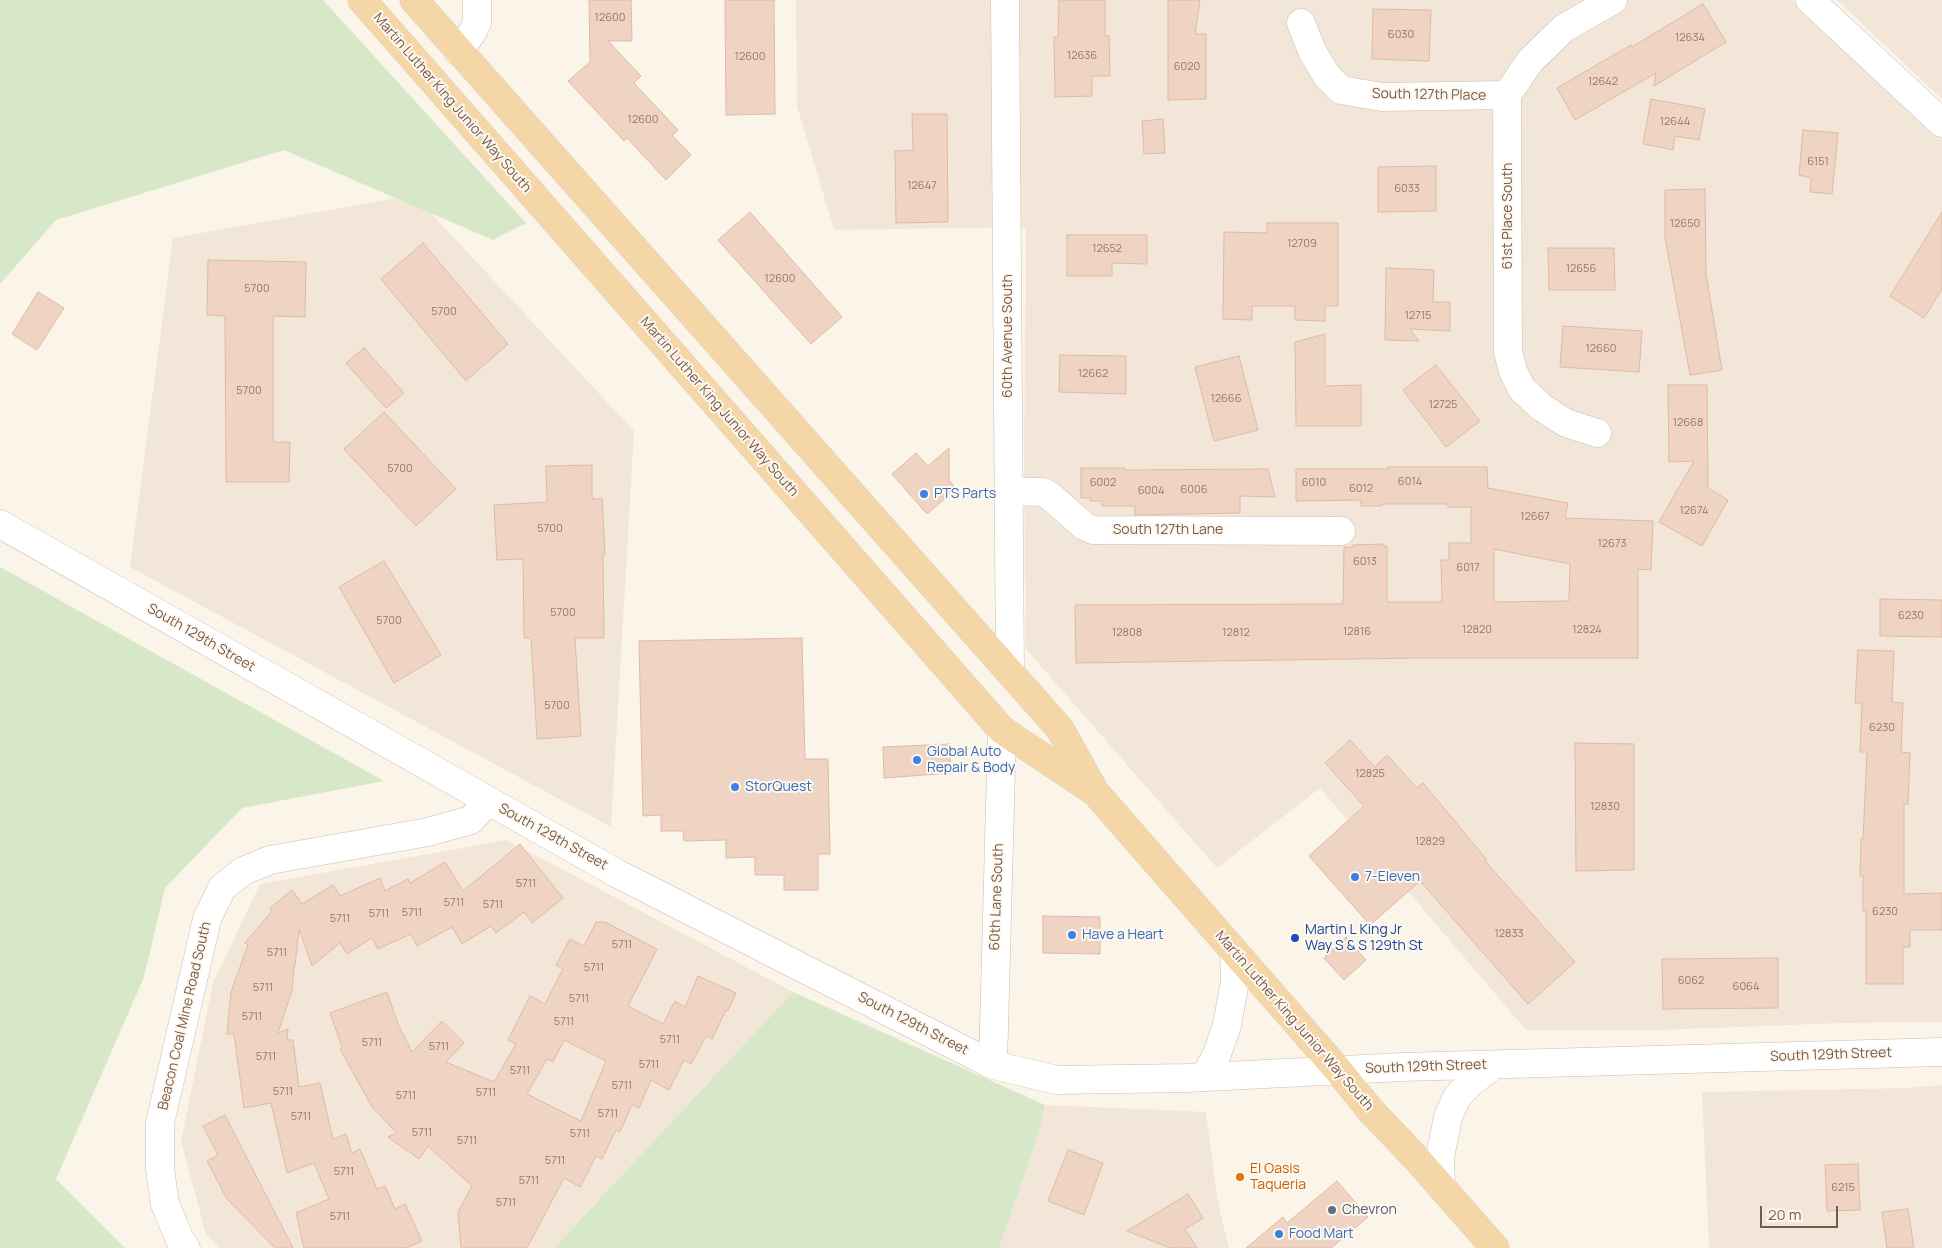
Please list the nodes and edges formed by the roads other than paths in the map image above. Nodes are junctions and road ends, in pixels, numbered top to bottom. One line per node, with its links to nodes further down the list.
1 (362, 0): 16 (main road, Martin Luther King Junior Way South)
2 (414, 0): 8 (main road, Martin Luther King Junior Way South)
3 (476, 0): 8 (street)
4 (1005, 0): 12 (street, 60th Avenue South)
5 (1613, 0): 9 (street)
6 (1810, 0): 10 (street)
7 (1300, 23): 9 (street, South 127th Place)
8 (458, 51): 15 (main road, Martin Luther King Junior Way South)
9 (1507, 95): 11 (street, 61st Place South)
10 (1942, 123)
11 (1597, 433)
12 (1009, 491): 14 (street, South 127th Lane); 15 (street, 60th Avenue South)
13 (0, 524): 18 (street, South 129th Street)
14 (1341, 531)
15 (1010, 672): 17 (main road, Martin Luther King Junior Way South)
16 (1002, 730): 17 (main road, Martin Luther King Junior Way South); 21 (street, 60th Lane South)
17 (1096, 792): 19 (main road, Martin Luther King Junior Way South)
18 (488, 801): 21 (street, South 129th Street); 26 (street, Beacon Coal Mine Road South)
19 (1234, 951): 23 (main road, Martin Luther King Junior Way South); 24 (street)
20 (1942, 1052): 22 (street, South 129th Street)
21 (993, 1065): 24 (street, South 129th Street)
22 (1494, 1065): 23 (street, South 129th Street); 25 (street)
23 (1338, 1070): 24 (street, South 129th Street); 25 (main road, Martin Luther King Junior Way South)
24 (1205, 1076)
25 (1441, 1186): 27 (main road, Martin Luther King Junior Way South)
26 (186, 1248)
27 (1495, 1248)

